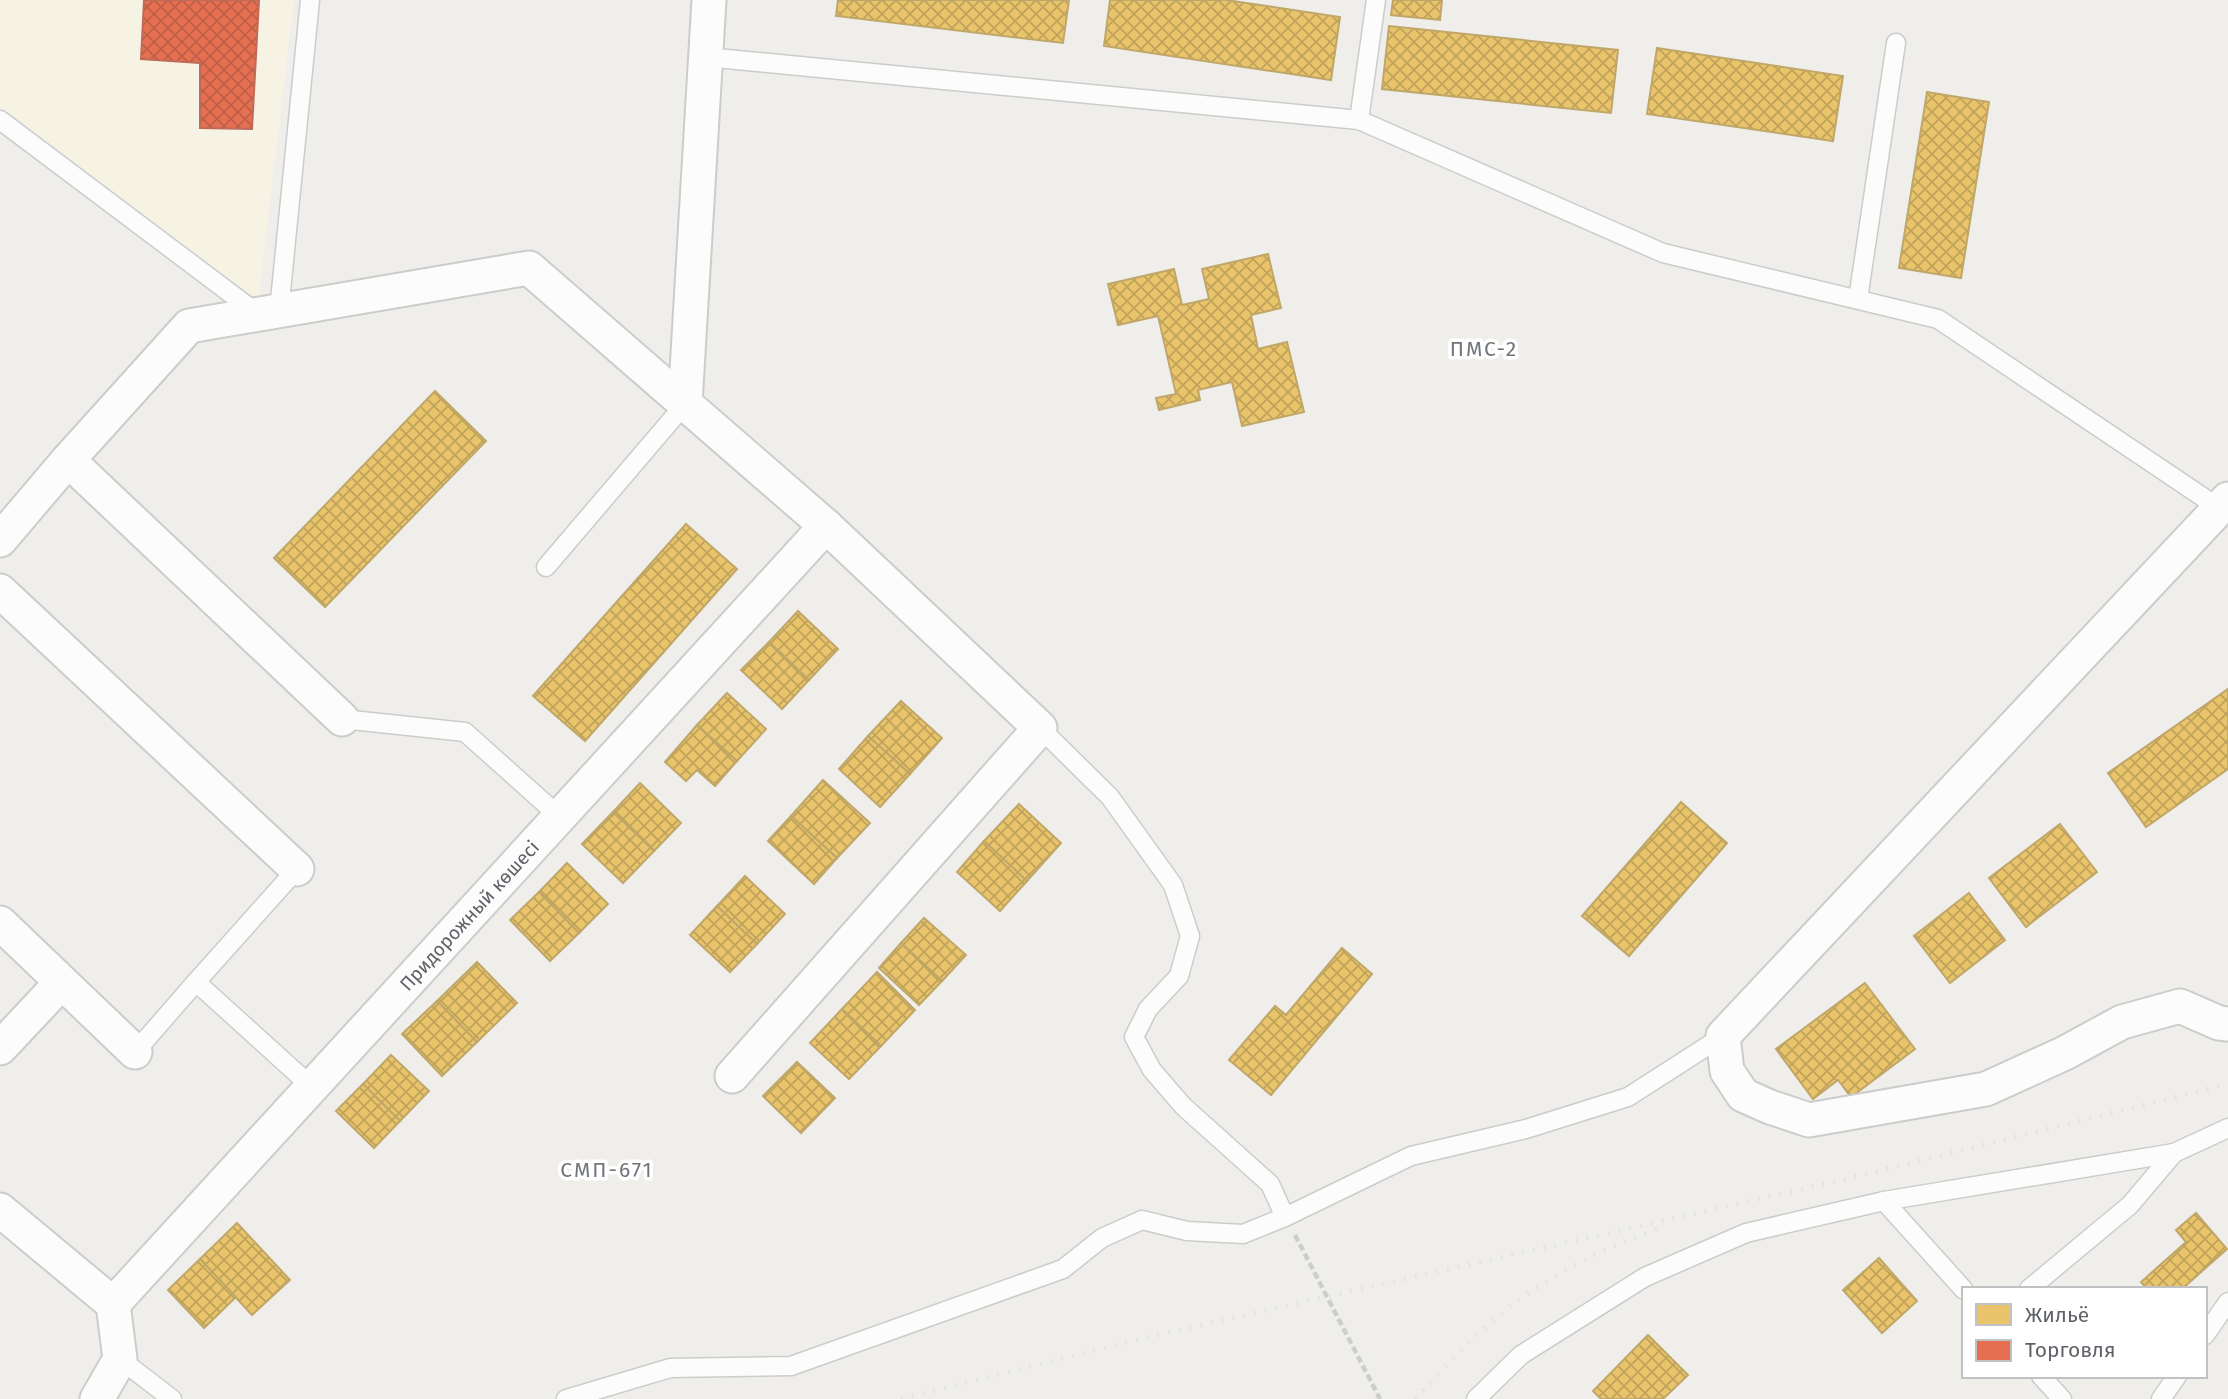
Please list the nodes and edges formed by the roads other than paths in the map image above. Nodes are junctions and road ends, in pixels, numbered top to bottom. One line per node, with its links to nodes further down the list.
1 (310, 0): 9 (lane)
2 (709, 0): 5 (street)
3 (1376, 0): 7 (lane)
4 (1896, 43): 8 (lane)
5 (706, 57): 7 (lane); 10 (street)
6 (0, 120): 9 (lane)
7 (1359, 120): 8 (lane)
8 (1858, 299): 12 (lane)
9 (269, 312): 10 (street); 11 (street)
10 (685, 404): 13 (street); 15 (lane)
11 (68, 460): 14 (street); 17 (street)
12 (2224, 504): 25 (street)
13 (826, 526): 18 (street); 19 (street, Придорожный көшесі)
14 (0, 540)
15 (547, 567)
16 (0, 591): 20 (street)
17 (342, 719): 19 (lane)
18 (1040, 728): 28 (street); 34 (lane)
19 (560, 817): 29 (street, Придорожный көшесі)
20 (297, 869): 22 (lane)
21 (0, 923): 23 (street)
22 (196, 982): 27 (lane); 29 (lane)
23 (61, 983): 26 (street); 27 (street)
24 (2228, 1024): 25 (street)
25 (1724, 1036): 34 (lane)
26 (0, 1048)
27 (135, 1052)
28 (732, 1076)
29 (312, 1087): 38 (street, Придорожный көшесі)
30 (2228, 1128): 31 (lane)
31 (2174, 1153): 32 (lane); 35 (lane)
32 (1884, 1201): 36 (lane); 46 (lane)
33 (0, 1210): 38 (street)
34 (1285, 1217): 45 (lane)
35 (2031, 1287)
36 (1962, 1288)
37 (2228, 1302): 39 (lane)
38 (113, 1304): 40 (street)
39 (2207, 1332)
40 (120, 1359): 43 (street); 44 (lane)
41 (2043, 1378): 47 (lane)
42 (2176, 1378): 48 (lane)
43 (97, 1399)
44 (172, 1399)
45 (566, 1399)
46 (1476, 1399)
47 (2062, 1399)
48 (2161, 1399)

